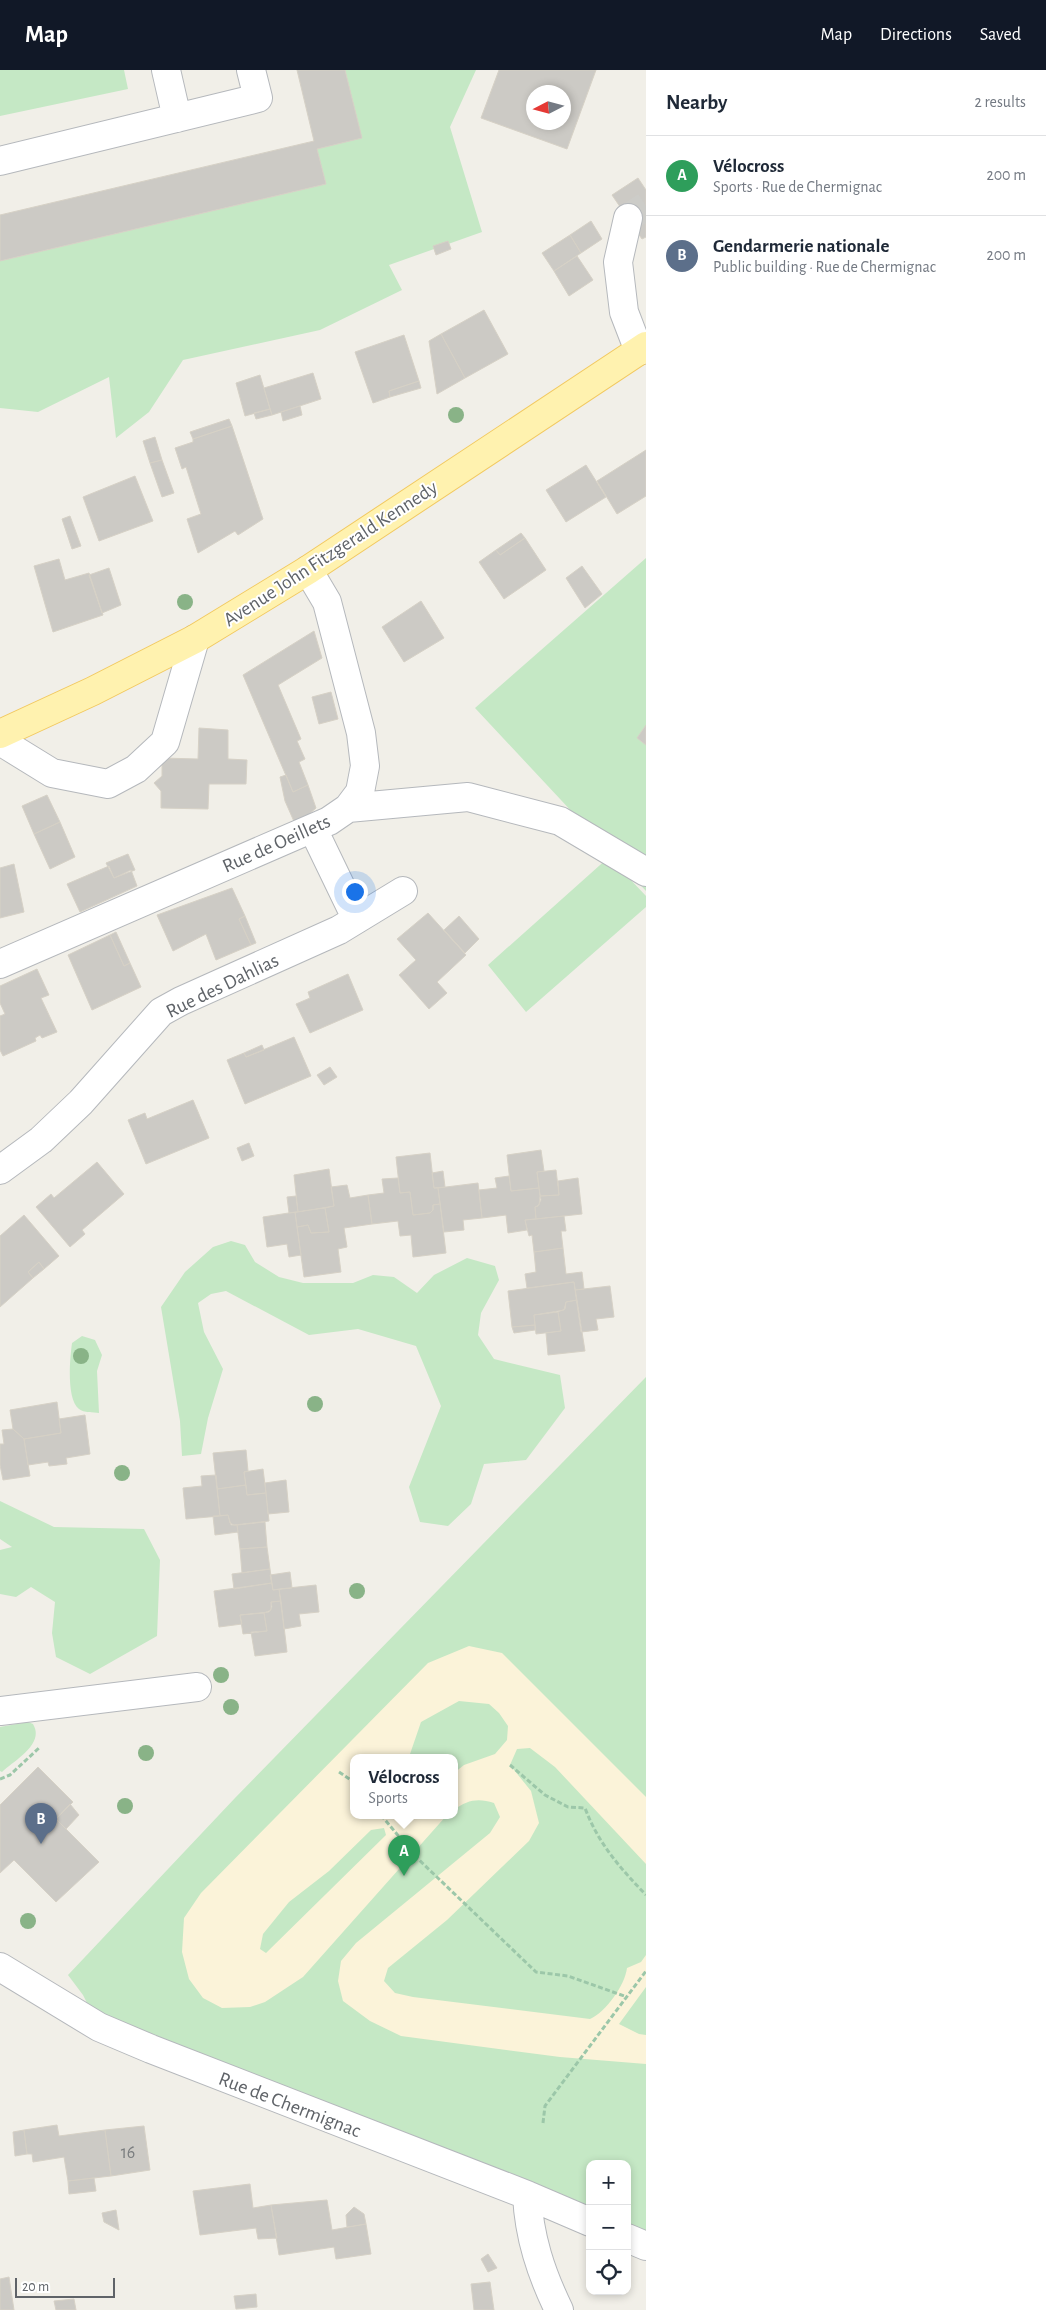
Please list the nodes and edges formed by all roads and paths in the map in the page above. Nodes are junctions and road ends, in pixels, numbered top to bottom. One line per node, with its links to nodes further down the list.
1 (166, 70): 3 (street)
2 (251, 70): 3 (street)
3 (177, 118): 4 (street)
4 (0, 161)
5 (628, 218): 6 (street)
6 (642, 348): 7 (main road, Avenue John Fitzgerald Kennedy)
7 (308, 570): 8 (main road, Avenue John Fitzgerald Kennedy); 11 (street, Rue de Oeillets)
8 (194, 639): 9 (main road, Avenue John Fitzgerald Kennedy); 10 (street)
9 (0, 734)
10 (0, 741)
11 (348, 808): 12 (street, Rue de Oeillets); 13 (street)
12 (313, 829): 15 (street); 16 (street, Rue de Oeillets)
13 (646, 872)
14 (402, 892): 15 (street, Rue des Dahlias)
15 (356, 918): 17 (street, Rue des Dahlias)
16 (0, 964)
17 (0, 1170)
18 (197, 1687): 19 (street)
19 (0, 1711)
20 (39, 1748): 23 (path)
21 (510, 1765): 26 (path)
22 (339, 1772): 24 (path)
23 (0, 1779)
24 (350, 1779)
25 (384, 1819): 29 (path)
26 (646, 1895)
27 (0, 1968): 31 (street, Rue de Chermignac)
28 (646, 1971): 29 (path)
29 (626, 1997): 30 (path)
30 (543, 2123)
31 (527, 2195): 32 (street, Rue de Chermignac); 35 (street)
32 (586, 2220)
33 (631, 2240): 34 (street)
34 (646, 2246)
35 (559, 2310)

